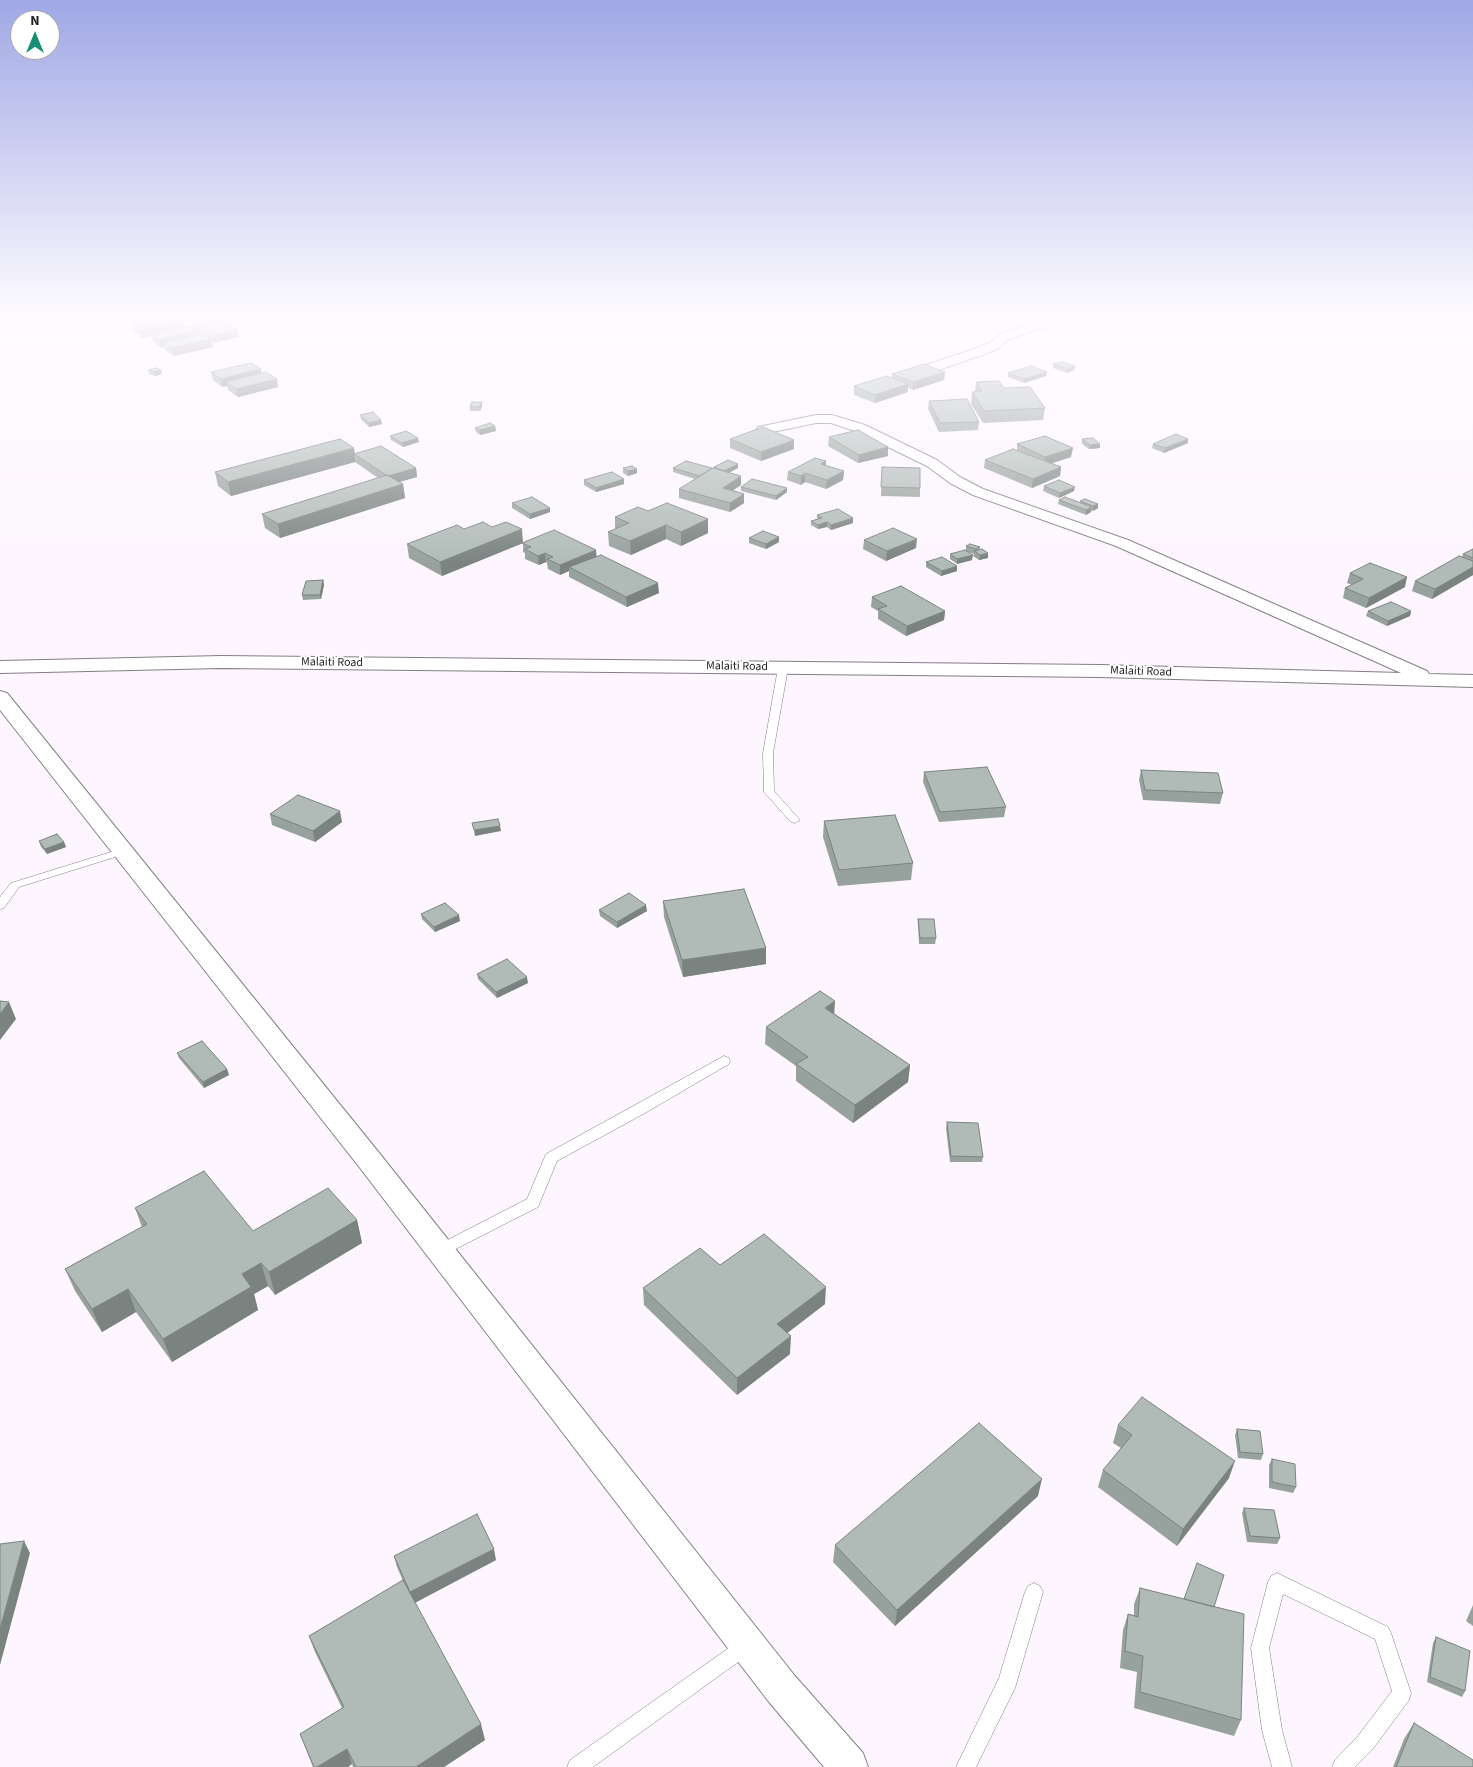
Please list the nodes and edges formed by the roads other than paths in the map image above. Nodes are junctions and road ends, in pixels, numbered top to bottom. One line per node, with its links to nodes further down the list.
1 (763, 430): 4 (street)
2 (0, 667): 3 (street, Malaiti Road)
3 (783, 668): 4 (street, Malaiti Road); 7 (lane)
4 (1430, 680): 5 (street, Malaiti Road)
5 (1473, 681)
6 (0, 697): 8 (street)
7 (795, 820)
8 (124, 852): 9 (lane); 11 (street)
9 (0, 905)
10 (724, 1061): 11 (lane)
11 (439, 1251): 13 (street)
12 (1034, 1592): 16 (lane)
13 (747, 1644): 14 (lane); 15 (street)
14 (577, 1767)
15 (848, 1767)
16 (966, 1767)
17 (1282, 1767): 18 (lane)
18 (1342, 1767)

